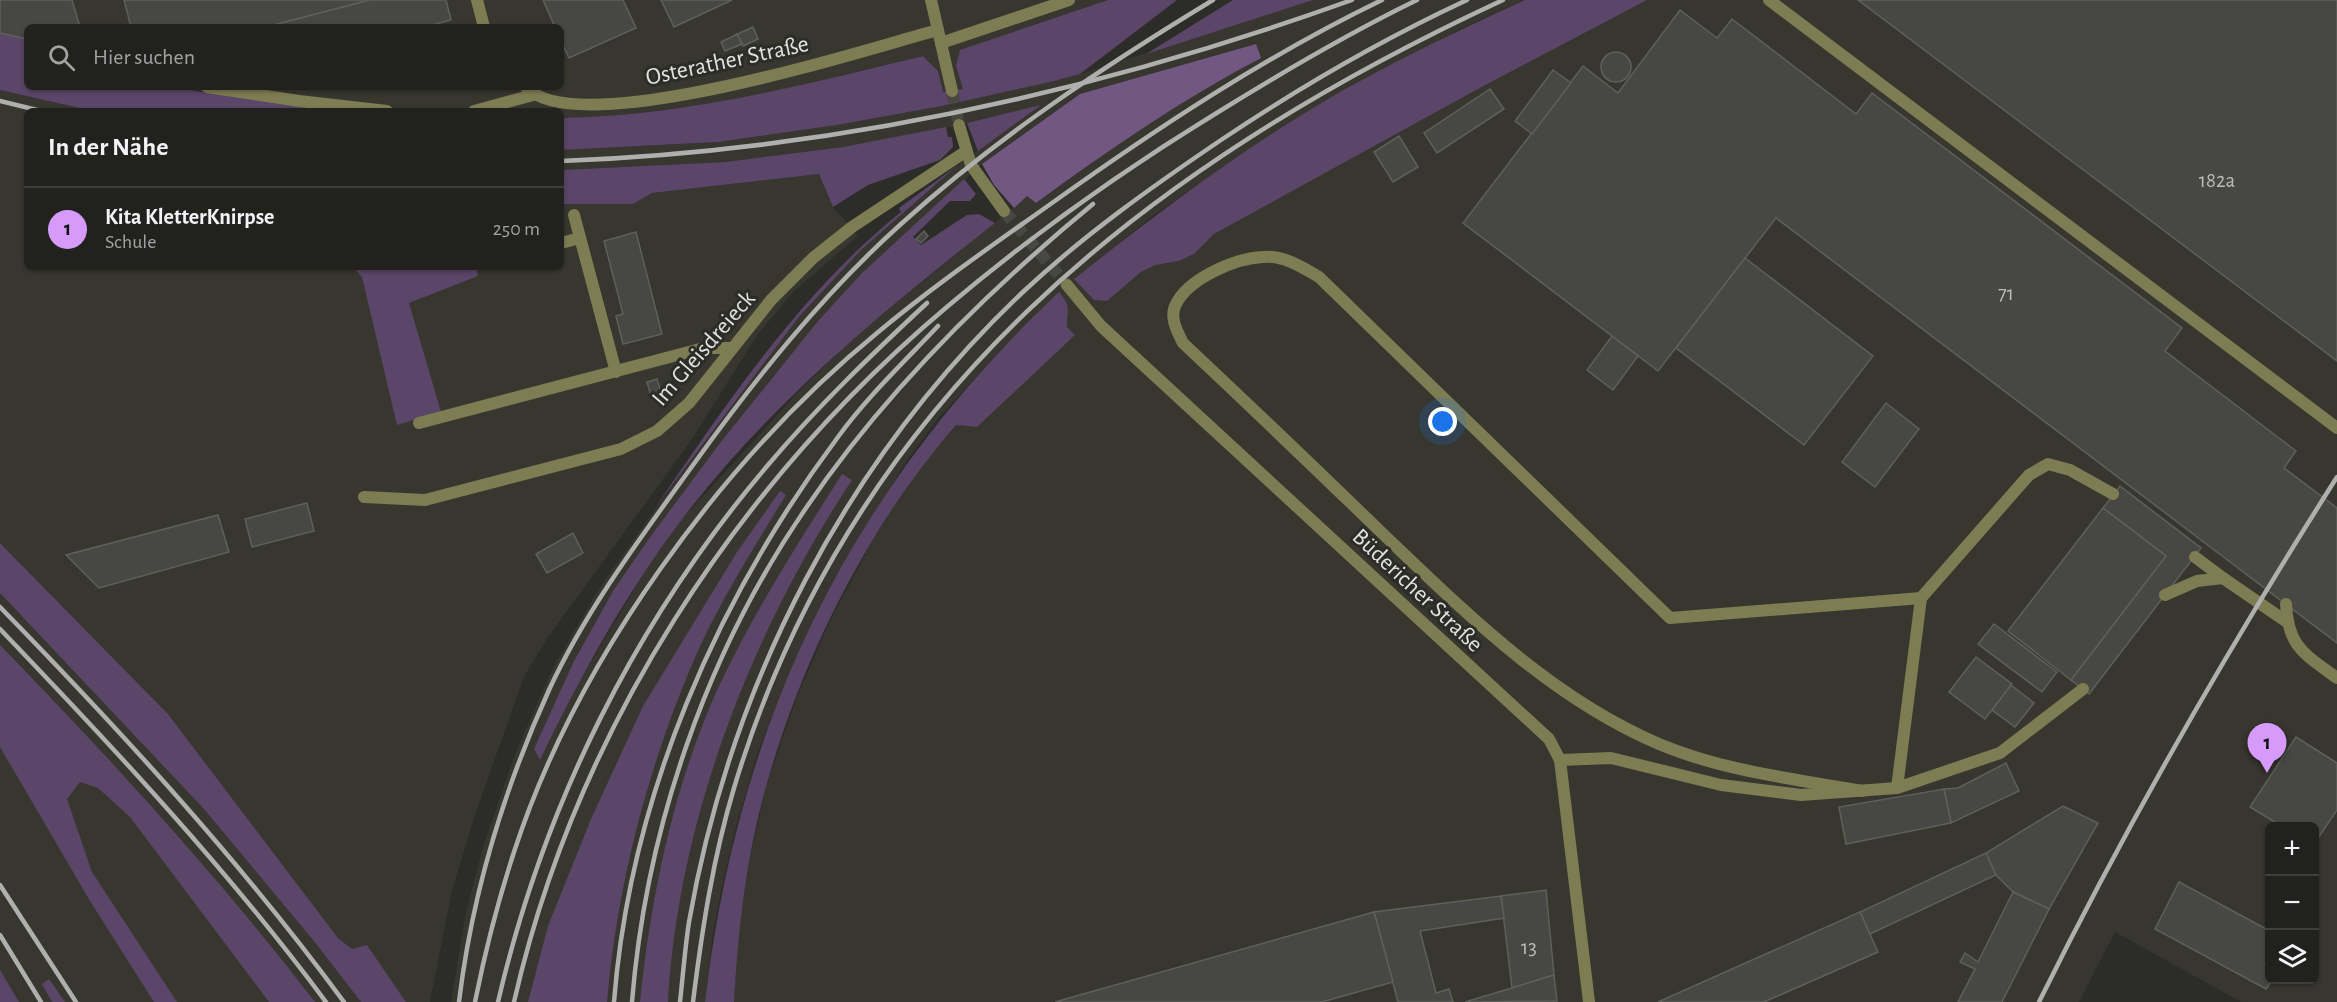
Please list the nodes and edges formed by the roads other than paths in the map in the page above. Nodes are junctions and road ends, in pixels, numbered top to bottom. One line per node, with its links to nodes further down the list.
1 (477, 0): 5 (street)
2 (932, 0): 6 (street)
3 (1070, 0): 7 (street)
4 (1769, 0): 23 (street)
5 (483, 24)
6 (938, 30): 7 (street); 9 (street, Osterather Straße)
7 (941, 43): 10 (street)
8 (226, 90): 11 (street)
9 (530, 91): 12 (street)
10 (952, 91)
11 (360, 108)
12 (482, 108)
13 (959, 125): 14 (street)
14 (965, 152): 15 (street); 20 (street, Im Gleisdreieck)
15 (1004, 211)
16 (574, 215): 17 (street)
17 (580, 238): 18 (street); 21 (street)
18 (564, 242)
19 (1067, 285): 34 (street, Büdericher Straße)
20 (732, 348): 21 (street); 25 (street, Im Gleisdreieck)
21 (616, 372): 22 (street)
22 (419, 423)
23 (2337, 428)
24 (2113, 494): 29 (street)
25 (364, 497)
26 (2194, 557): 27 (street)
27 (2223, 578): 28 (street); 31 (street)
28 (2165, 595)
29 (1921, 598): 35 (street); 36 (street)
30 (2286, 604): 31 (street)
31 (2287, 622): 32 (street)
32 (2337, 678)
33 (2083, 689): 35 (street)
34 (1560, 760): 36 (street); 37 (street, Büdericher Straße)
35 (1897, 788): 36 (street)
36 (1862, 791)
37 (1589, 1002)

